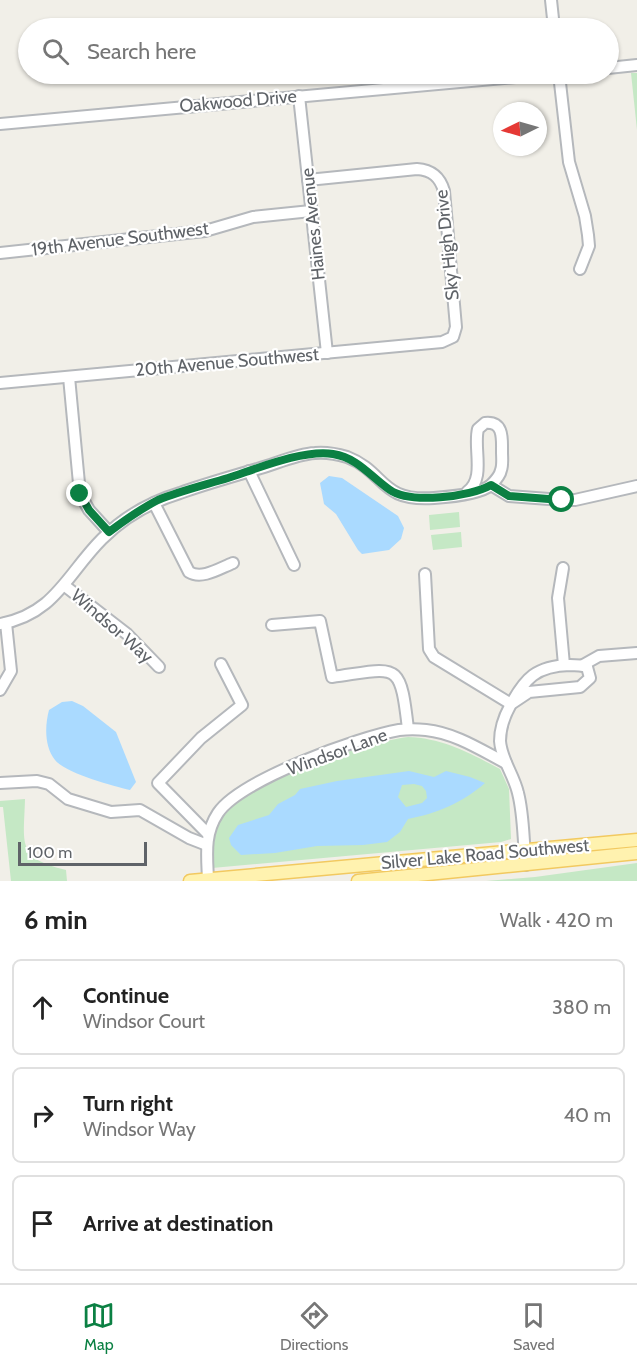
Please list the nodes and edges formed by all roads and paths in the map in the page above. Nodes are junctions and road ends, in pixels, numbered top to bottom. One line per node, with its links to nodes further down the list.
1 (551, 0): 2 (street)
2 (553, 18)
3 (637, 65): 4 (street)
4 (619, 67)
5 (435, 84): 7 (street, Oakwood Drive)
6 (560, 84): 12 (street)
7 (299, 96): 8 (street, Oakwood Drive); 9 (street, Haines Avenue)
8 (0, 123)
9 (308, 180): 10 (street, Haines Avenue); 13 (street, Sky High Drive)
10 (311, 211): 11 (street, 19th Avenue Southwest); 14 (street, Haines Avenue)
11 (0, 254)
12 (580, 269)
13 (453, 337): 14 (street, 20th Avenue Southwest)
14 (327, 353): 15 (street, 20th Avenue Southwest)
15 (69, 377): 16 (street, 20th Avenue Southwest); 22 (street)
16 (0, 383)
17 (249, 471): 20 (street); 21 (street); 24 (street)
18 (491, 485): 19 (street); 20 (street); 20 (street)
19 (637, 486)
20 (467, 492)
21 (154, 503): 22 (street); 23 (street)
22 (109, 532): 27 (street)
23 (233, 563)
24 (294, 565)
25 (563, 568): 32 (street)
26 (425, 574): 36 (street)
27 (64, 586): 28 (street); 34 (street, Windsor Way)
28 (3, 623): 35 (street)
29 (272, 626): 37 (street)
30 (637, 653): 33 (street)
31 (221, 664): 40 (street)
32 (564, 665): 33 (street); 36 (street)
33 (583, 665): 36 (street)
34 (159, 667)
35 (0, 690)
36 (511, 704): 38 (street)
37 (408, 729): 38 (street, Windsor Lane); 40 (street, Windsor Lane)
38 (506, 763): 42 (street)
39 (0, 783): 40 (street)
40 (207, 839): 45 (street)
41 (637, 840): 42 (main road, Silver Lake Road Southwest)
42 (524, 851): 44 (street); 45 (main road, Silver Lake Road Southwest)
43 (637, 853): 44 (main road)
44 (526, 865): 47 (main road)
45 (208, 879): 46 (main road, Silver Lake Road Southwest)
46 (190, 881)
47 (358, 881)

